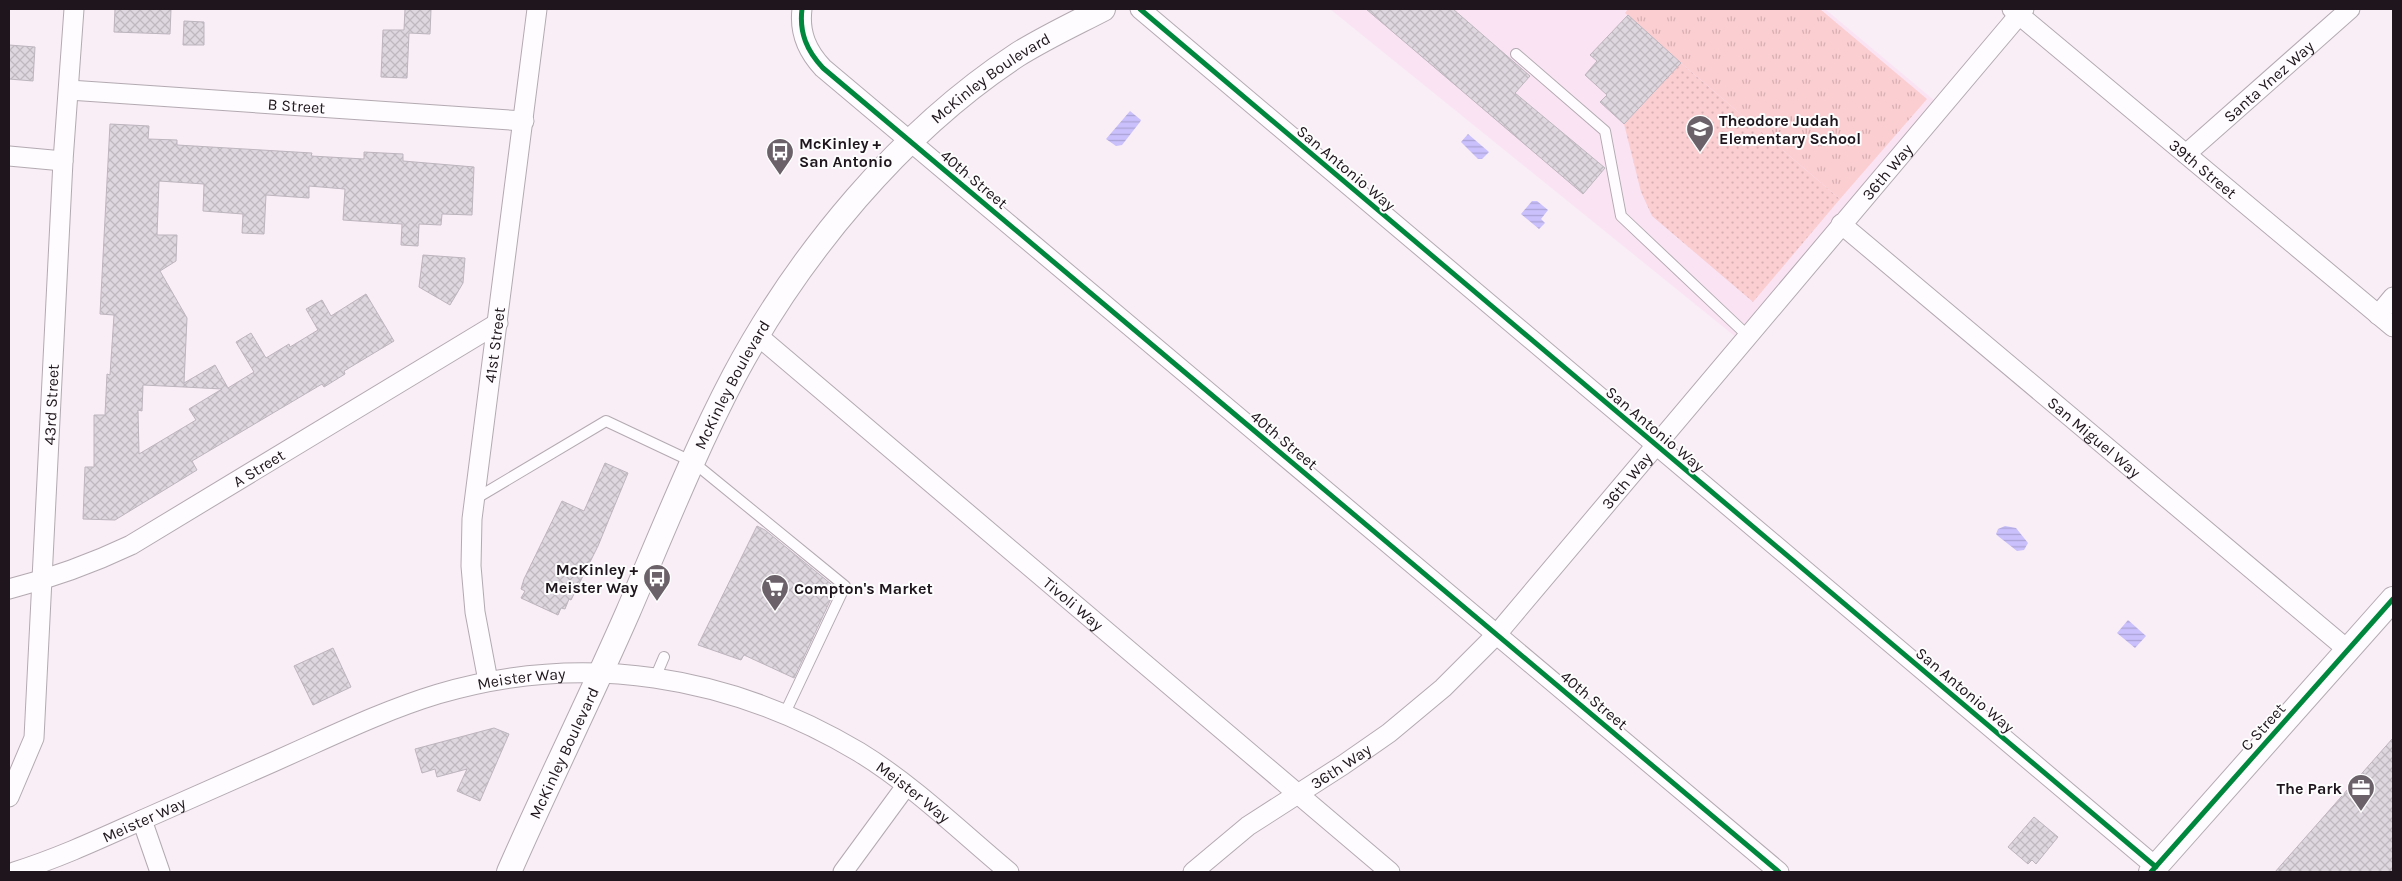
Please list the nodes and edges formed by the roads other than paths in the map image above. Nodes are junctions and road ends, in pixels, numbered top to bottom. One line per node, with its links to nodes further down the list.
1 (74, 9): 9 (street, 43rd Street)
2 (537, 9): 10 (street, 41st Street)
3 (802, 9): 11 (street, 40th Street)
4 (1102, 9): 11 (street, McKinley Boulevard)
5 (1140, 9): 22 (street, San Antonio Way)
6 (2350, 9): 12 (street, Santa Ynez Way)
7 (2018, 11): 12 (street, 39th Street); 15 (street, 36th Way)
8 (1516, 54): 21 (lane)
9 (69, 90): 10 (street, B Street); 14 (street, 43rd Street)
10 (524, 121): 18 (street, 41st Street)
11 (911, 142): 20 (street, McKinley Boulevard); 28 (street, 40th Street)
12 (2186, 154): 17 (street, 39th Street)
13 (9, 156): 14 (street)
14 (63, 160): 25 (street, 43rd Street)
15 (1841, 224): 21 (street, 36th Way); 29 (street, San Miguel Way)
16 (2393, 297): 17 (street)
17 (2378, 315): 19 (street, 39th Street)
18 (498, 323): 24 (street, 41st Street); 25 (street, A Street)
19 (2393, 327)
20 (757, 336): 23 (street, McKinley Boulevard); 36 (street, Tivoli Way)
21 (1748, 336): 22 (street, 36th Way)
22 (1655, 446): 28 (street, 36th Way); 39 (street, San Antonio Way)
23 (693, 462): 24 (lane); 31 (street, McKinley Boulevard); 34 (lane)
24 (475, 498): 33 (street, 41st Street)
25 (44, 580): 26 (street, A Street); 37 (street, 43rd Street)
26 (9, 589)
27 (2393, 599): 29 (street, C Street)
28 (1496, 635): 36 (street, 36th Way); 47 (street, 40th Street)
29 (2348, 650): 39 (street, C Street)
30 (664, 657): 32 (lane)
31 (601, 673): 32 (street, Meister Way); 33 (street, Meister Way); 42 (street, McKinley Boulevard)
32 (655, 678): 34 (street, Meister Way)
33 (488, 681): 38 (street, Meister Way)
34 (785, 713): 35 (street, Meister Way)
35 (906, 786): 43 (street); 44 (street, Meister Way)
36 (1298, 793): 45 (street, 36th Way); 46 (street, Tivoli Way)
37 (9, 797)
38 (142, 820): 40 (street, Meister Way); 41 (street)
39 (2157, 870)
40 (14, 872)
41 (160, 872)
42 (509, 872)
43 (842, 872)
44 (1009, 872)
45 (1194, 872)
46 (1390, 872)
47 (1779, 872)

